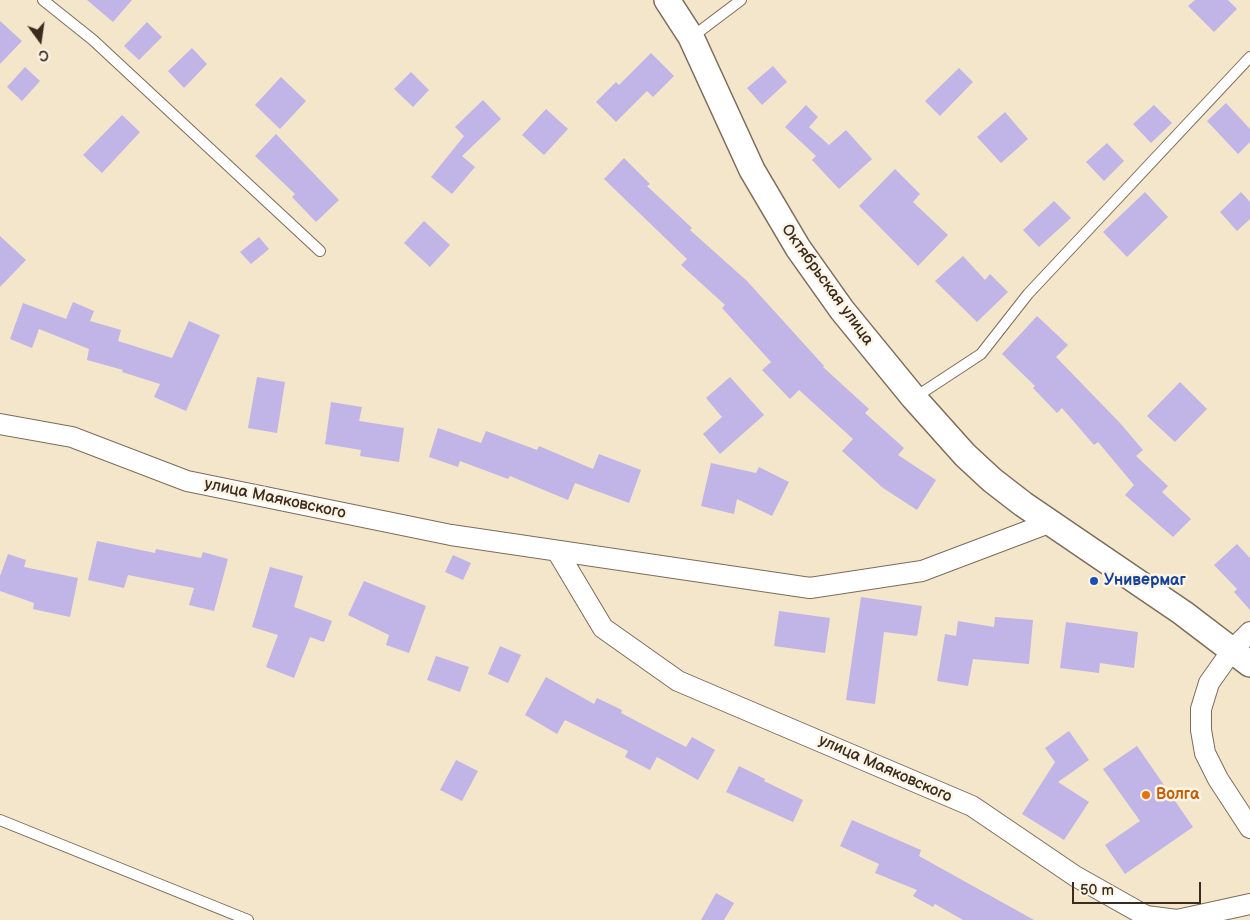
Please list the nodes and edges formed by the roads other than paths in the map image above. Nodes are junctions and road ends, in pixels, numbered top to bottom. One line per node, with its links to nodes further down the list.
1 (43, 0): 6 (lane)
2 (667, 0): 4 (street, Октябрьская улица)
3 (741, 0): 4 (lane)
4 (691, 37): 7 (street, Октябрьская улица)
5 (1250, 57): 7 (lane)
6 (320, 251)
7 (914, 398): 9 (street, Октябрьская улица)
8 (0, 424): 10 (street, улица Маяковского)
9 (1050, 523): 10 (street, улица Маяковского); 11 (street, Октябрьская улица)
10 (557, 551): 14 (street, улица Маяковского)
11 (1244, 648): 13 (street)
12 (0, 820): 15 (lane)
13 (1250, 828)
14 (1250, 904)
15 (248, 920)

